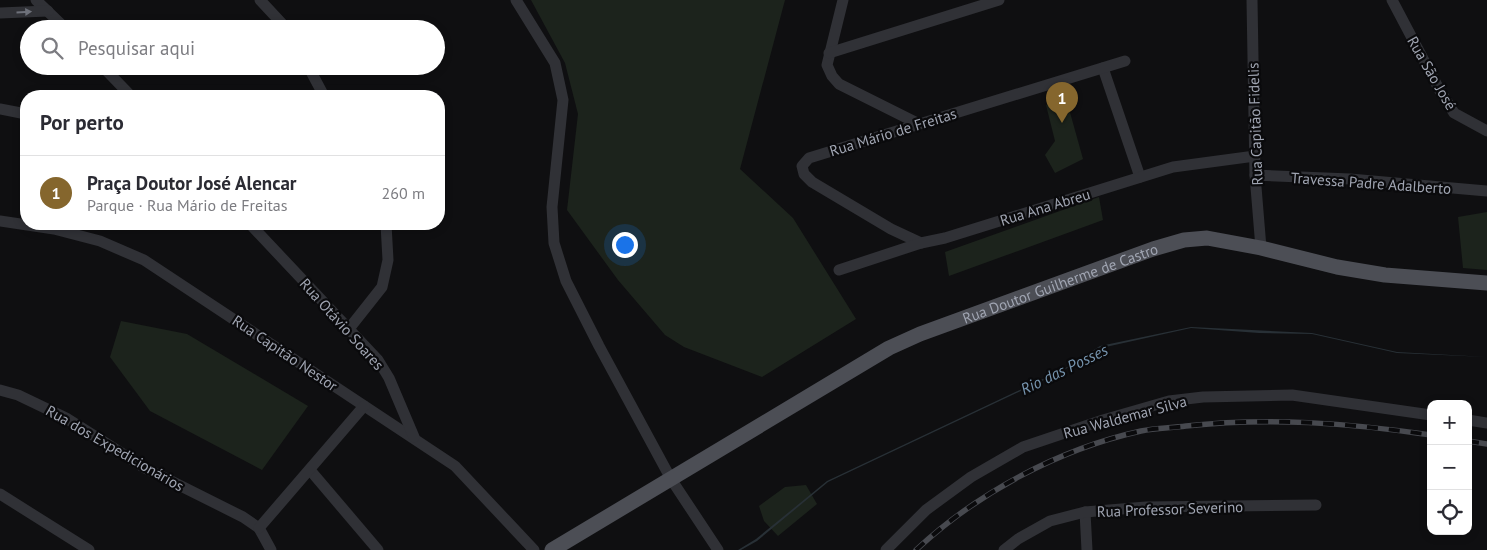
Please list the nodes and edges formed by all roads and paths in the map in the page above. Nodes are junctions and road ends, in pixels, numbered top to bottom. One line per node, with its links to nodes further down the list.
1 (36, 0): 8 (street)
2 (260, 0): 11 (street)
3 (516, 0): 44 (street)
4 (843, 0): 12 (street)
5 (998, 0): 12 (street)
6 (1252, 0): 23 (street, Rua Capitão Fidelis)
7 (1392, 0): 22 (street, Rua São José)
8 (48, 11): 9 (street, one-way to 8); 10 (street)
9 (0, 13)
10 (57, 20)
11 (279, 20)
12 (829, 54): 21 (street)
13 (1125, 61): 14 (street, Rua Mário de Freitas)
14 (1103, 68): 21 (street, Rua Mário de Freitas); 25 (street)
15 (111, 75): 17 (street)
16 (313, 75): 18 (street)
17 (125, 90)
18 (321, 90)
19 (0, 109): 20 (street)
20 (20, 113)
21 (919, 124): 32 (street, Rua Mário de Freitas)
22 (1487, 131)
23 (1255, 156): 24 (street, Rua Capitão Fidelis); 25 (street, Rua Ana Abreu)
24 (1255, 175): 26 (street, Travessa Padre Adalberto); 33 (street, Rua Capitão Fidelis)
25 (1140, 177): 32 (street, Rua Ana Abreu)
26 (1487, 191)
27 (0, 221): 28 (street, Rua Capitão Nestor)
28 (20, 224)
29 (58, 230): 38 (street, Rua Capitão Nestor)
30 (256, 230): 36 (street, Rua Otávio Soares)
31 (386, 230): 36 (street)
32 (920, 243): 34 (street, Rua Ana Abreu)
33 (1261, 248): 35 (main road, Rua Doutor Guilherme de Castro); 44 (main road, Rua Doutor Guilherme de Castro)
34 (839, 270)
35 (1487, 282)
36 (348, 330): 42 (street, Rua Otávio Soares)
37 (0, 390): 48 (street, Rua dos Expedicionários)
38 (364, 406): 42 (street, Rua Capitão Nestor); 43 (street)
39 (1427, 414): 55 (street, Rua Waldemar Silva)
40 (1472, 421): 41 (street)
41 (1487, 423)
42 (414, 438): 53 (street, Rua Capitão Nestor)
43 (310, 470): 48 (street); 52 (street)
44 (671, 479): 49 (street); 54 (main road, Rua Doutor Guilherme de Castro)
45 (0, 494): 50 (street)
46 (1316, 505): 47 (street, Rua Professor Severino)
47 (1084, 512): 56 (street, Rua Professor Severino); 57 (street)
48 (259, 528): 51 (street, Rua dos Expedicionários)
49 (716, 549)
50 (89, 550)
51 (271, 550)
52 (378, 550)
53 (534, 550)
54 (552, 550)
55 (886, 550)
56 (1004, 550)
57 (1087, 550)

